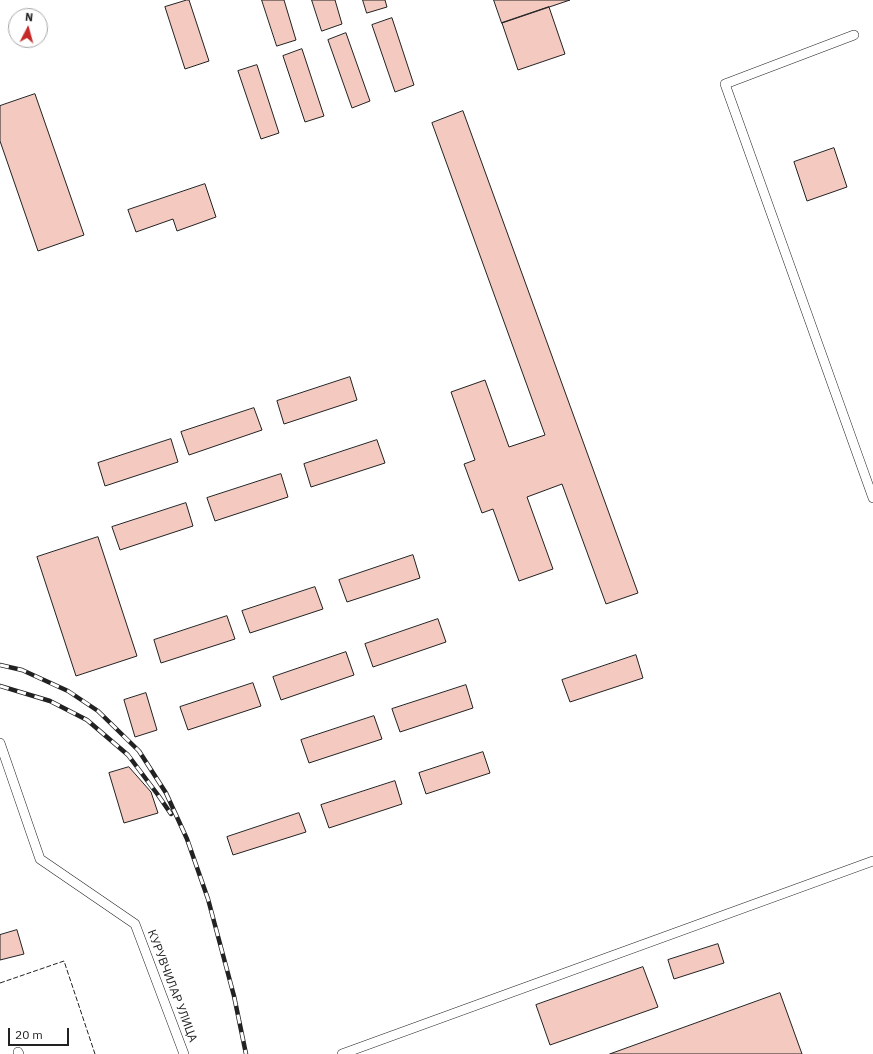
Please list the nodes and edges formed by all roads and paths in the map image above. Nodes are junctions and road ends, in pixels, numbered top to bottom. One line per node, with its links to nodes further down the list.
1 (854, 35): 2 (lane)
2 (873, 498)
3 (0, 743): 5 (lane, КУРУВЧИЛАР УЛИЦА)
4 (873, 861): 6 (lane)
5 (184, 1054)
6 (342, 1054)

